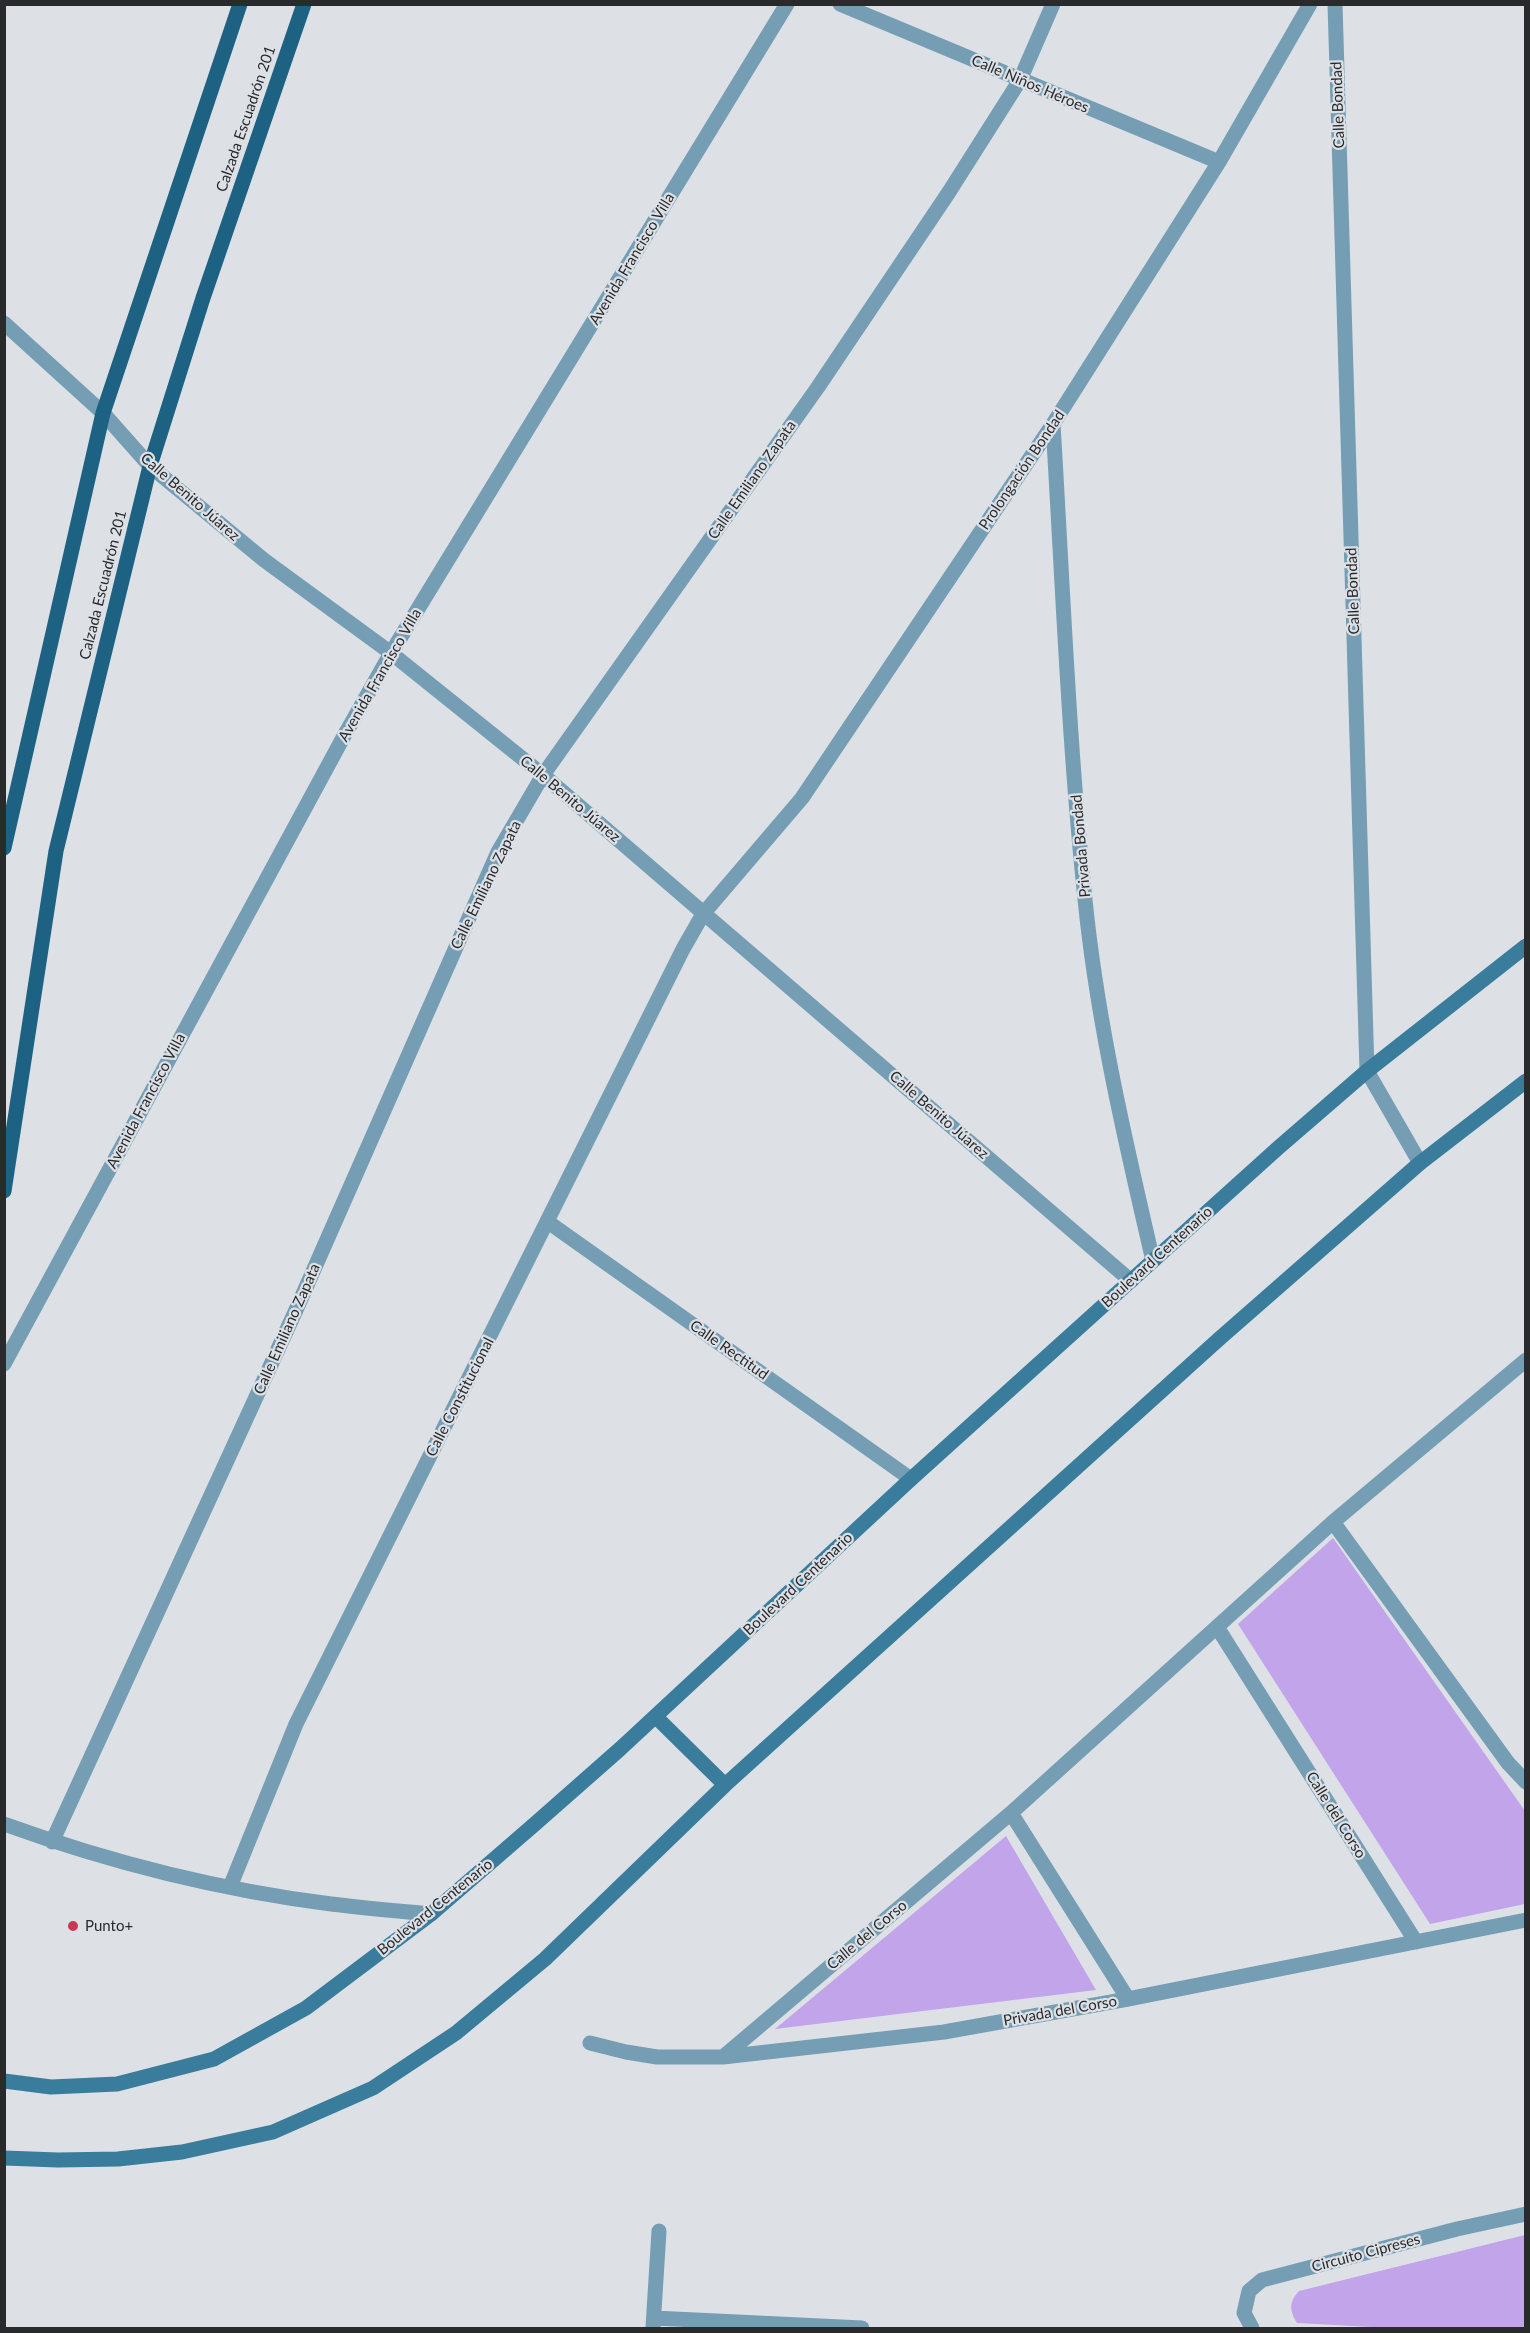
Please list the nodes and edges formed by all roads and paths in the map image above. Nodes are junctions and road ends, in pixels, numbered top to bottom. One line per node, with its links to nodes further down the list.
1 (240, 4): 11 (main road)
2 (304, 4): 13 (main road, Calzada Escuadrón 201)
3 (787, 4): 14 (street, Avenida Francisco Villa)
4 (840, 4): 8 (street, Calle Niños Héroes)
5 (1053, 4): 8 (street, Calle Emiliano Zapata)
6 (1311, 4): 9 (street, Prolongación Bondad)
7 (1335, 4): 19 (street, Calle Bondad)
8 (1020, 80): 9 (street, Calle Niños Héroes); 15 (street, Calle Emiliano Zapata)
9 (1219, 162): 12 (street, Prolongación Bondad)
10 (4, 323): 11 (street, Calle Benito Júarez)
11 (103, 413): 13 (street, Calle Benito Júarez); 16 (main road)
12 (1053, 424): 17 (street, Prolongación Bondad); 24 (street, Privada Bondad)
13 (150, 466): 14 (street, Calle Benito Júarez); 22 (main road, Calzada Escuadrón 201)
14 (391, 653): 15 (street, Calle Benito Júarez); 27 (street, Avenida Francisco Villa)
15 (543, 775): 17 (street, Calle Benito Júarez); 36 (street, Calle Emiliano Zapata)
16 (4, 848)
17 (703, 914): 23 (street, Calle Constitucional); 25 (street, Calle Benito Júarez)
18 (1526, 945): 19 (main road, Boulevard Centenario)
19 (1367, 1071): 21 (street, Calle Bondad); 24 (main road, Boulevard Centenario)
20 (1526, 1081): 21 (main road)
21 (1420, 1163): 33 (main road)
22 (4, 1191)
23 (548, 1222): 28 (street, Calle Rectitud); 37 (street, Calle Constitucional)
24 (1153, 1261): 25 (main road, Boulevard Centenario)
25 (1131, 1281): 28 (main road, Boulevard Centenario)
26 (1526, 1360): 29 (street, Calle del Corso)
27 (4, 1364)
28 (911, 1479): 31 (main road, Boulevard Centenario)
29 (1333, 1522): 30 (street, Calle del Corso); 32 (street)
30 (1217, 1627): 34 (street, Calle del Corso); 40 (street, Calle del Corso)
31 (656, 1717): 33 (main road); 38 (main road, Boulevard Centenario)
32 (1526, 1782)
33 (725, 1785): 45 (main road)
34 (1011, 1812): 41 (street); 43 (street, Calle del Corso)
35 (4, 1824): 36 (street)
36 (52, 1842): 37 (street)
37 (230, 1887): 38 (street)
38 (430, 1914): 44 (main road, Boulevard Centenario)
39 (1526, 1920): 40 (street, Privada del Corso)
40 (1416, 1942): 41 (street, Privada del Corso)
41 (1128, 1999): 43 (street, Privada del Corso)
42 (590, 2043): 43 (street, Privada del Corso)
43 (723, 2057)
44 (4, 2081)
45 (4, 2158)
46 (1526, 2214): 50 (street, Circuito Cipreses)
47 (659, 2231): 48 (street)
48 (653, 2323): 49 (street)
49 (862, 2328)
50 (1252, 2328)

